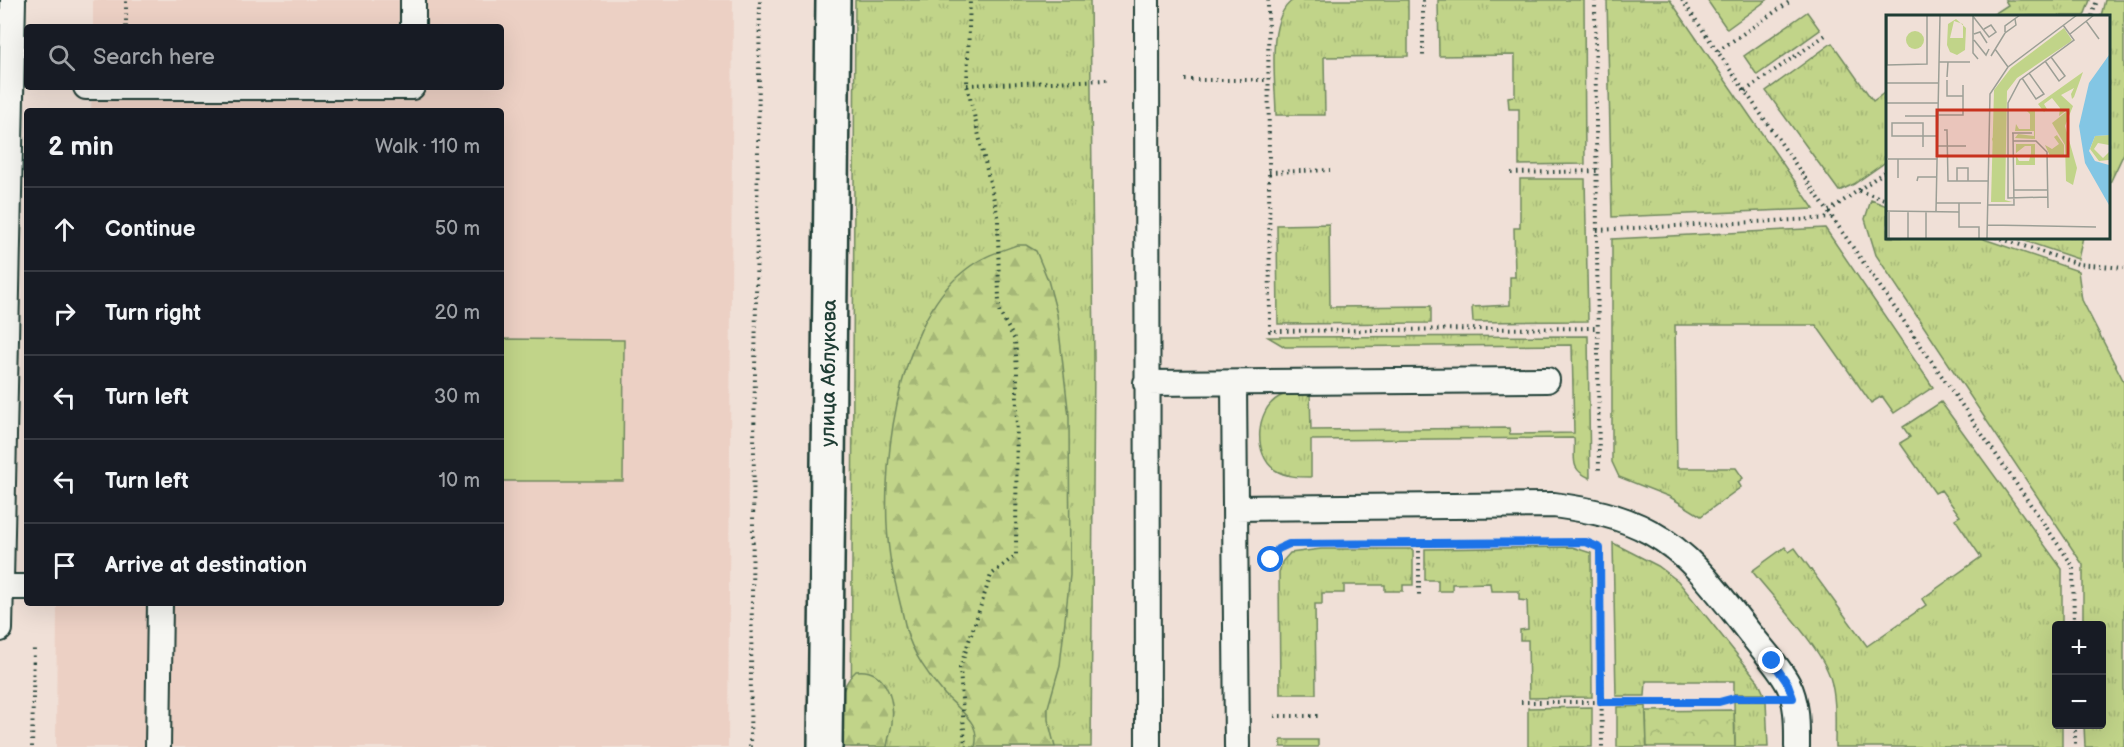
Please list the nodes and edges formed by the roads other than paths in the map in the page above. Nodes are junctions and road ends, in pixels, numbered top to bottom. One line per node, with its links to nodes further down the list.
1 (12, 0): 6 (lane)
2 (413, 0): 5 (lane)
3 (833, 0): 17 (street, улица Аблукова)
4 (1147, 0): 8 (lane)
5 (413, 24)
6 (12, 96): 10 (lane)
7 (1547, 380): 9 (lane)
8 (1146, 383): 9 (lane); 18 (lane)
9 (1234, 383): 11 (lane)
10 (2, 420): 12 (lane)
11 (1235, 508): 19 (lane); 20 (lane)
12 (1, 587): 13 (lane); 15 (lane)
13 (24, 587)
14 (160, 606): 16 (lane)
15 (0, 629)
16 (158, 747)
17 (825, 747)
18 (1148, 747)
19 (1236, 747)
20 (1797, 747)

